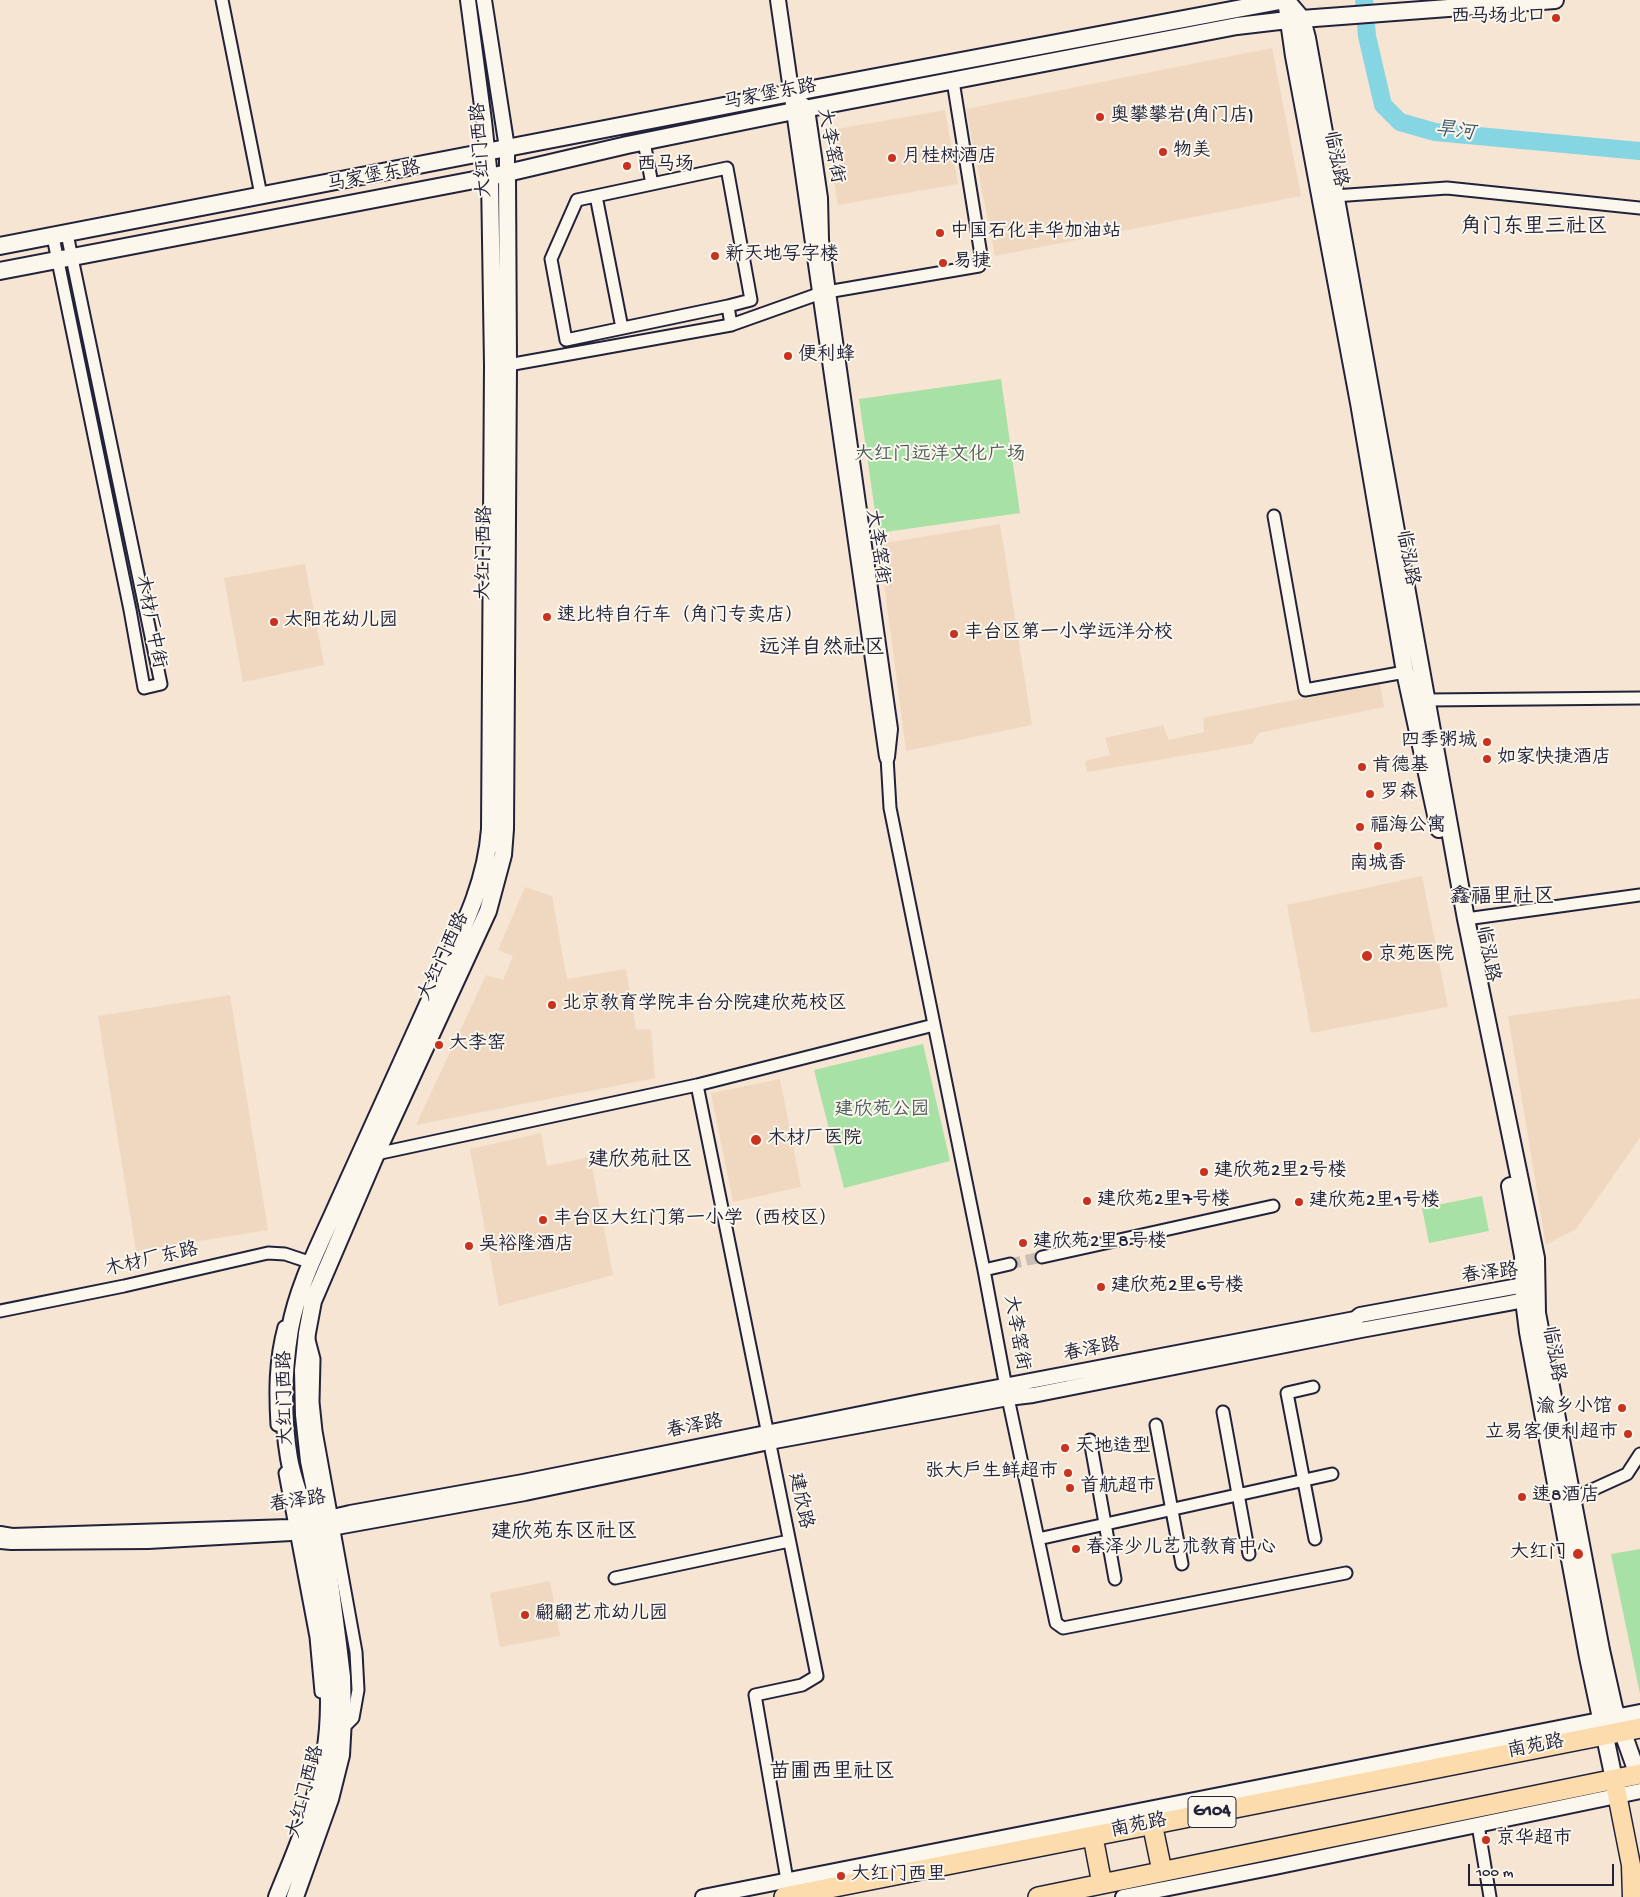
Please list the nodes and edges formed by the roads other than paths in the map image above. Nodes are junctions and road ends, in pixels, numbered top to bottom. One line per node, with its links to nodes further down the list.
1 (222, 0): 17 (street)
2 (468, 0): 13 (street, 大红门西路)
3 (484, 0): 12 (street, 大红门西路)
4 (778, 0): 9 (street, 大李窑街)
5 (1286, 0): 7 (main road); 9 (main road, 马家堡东路)
6 (1555, 0): 7 (main road, 马家堡东路)
7 (1295, 19): 8 (main road, 马家堡东路); 19 (main road, 临泓路); 31 (main road, 临泓路)
8 (953, 81): 10 (main road, 马家堡东路); 25 (street)
9 (791, 92): 10 (street, 大李窑街); 12 (main road, 马家堡东路)
10 (801, 110): 11 (main road, 马家堡东路); 25 (street, 大李窑街)
11 (644, 142): 14 (main road, 马家堡东路); 16 (street)
12 (507, 148): 13 (main road, 马家堡东路); 14 (street, 大红门西路)
13 (487, 152): 15 (street, 大红门西路); 17 (main road, 马家堡东路)
14 (507, 173): 15 (main road, 马家堡东路); 29 (main road, 大红门西路)
15 (490, 177): 23 (main road, 马家堡东路); 42 (main road, 大红门西路)
16 (652, 184): 18 (street); 26 (street)
17 (261, 195): 21 (main road, 马家堡东路)
18 (596, 196): 28 (street); 28 (street)
19 (1334, 196): 20 (street); 33 (main road, 临泓路)
20 (1640, 208)
21 (60, 235): 22 (main road, 马家堡东路); 23 (street, 木材厂中街)
22 (0, 246)
23 (65, 258): 23 (street, 木材厂中街); 24 (main road, 马家堡东路)
24 (0, 271)
25 (824, 293): 27 (street); 34 (street, 大李窑街)
26 (728, 306): 27 (street); 28 (street)
27 (732, 325): 29 (street)
28 (622, 328)
29 (508, 365): 39 (main road, 大红门西路)
30 (1274, 516): 31 (street)
31 (1405, 672): 45 (main road, 临泓路)
32 (1640, 698): 33 (street)
33 (1427, 700): 36 (main road, 临泓路)
34 (887, 757): 37 (street, 大李窑街)
35 (1640, 895): 36 (street)
36 (1466, 919): 45 (main road, 临泓路)
37 (934, 1025): 38 (street); 44 (street, 大李窑街)
38 (697, 1085): 39 (street); 51 (street, 建欣路)
39 (376, 1154): 60 (main road, 大红门西路)
40 (1273, 1206): 41 (street)
41 (1042, 1257)
42 (312, 1263): 46 (street, 木材厂东路); 60 (main road, 大红门西路)
43 (1010, 1264): 44 (street)
44 (984, 1270): 48 (street, 大李窑街)
45 (1528, 1293): 48 (street, 春泽路); 57 (main road, 临泓路); 72 (main road, 临泓路)
46 (0, 1311)
47 (1313, 1387): 55 (street)
48 (1007, 1392): 51 (street, 春泽路); 62 (street, 大李窑街)
49 (1223, 1412): 56 (street)
50 (1156, 1425): 58 (street)
51 (768, 1437): 60 (street, 春泽路); 65 (street, 建欣路)
52 (1090, 1440): 59 (street)
53 (1640, 1454): 57 (street)
54 (1332, 1474): 55 (street)
55 (1304, 1480): 56 (street); 63 (street)
56 (1238, 1495): 58 (street); 66 (street)
57 (1572, 1499): 72 (main road, 临泓路)
58 (1171, 1510): 59 (street); 67 (street)
59 (1104, 1524): 62 (street); 70 (street)
60 (314, 1526): 61 (street, 春泽路); 64 (street, 春泽路); 82 (main road, 大红门西路); 83 (main road, 大红门西路)
61 (0, 1534)
62 (1038, 1539): 68 (street, 大李窑街)
63 (1315, 1540)
64 (0, 1541)
65 (789, 1541): 69 (street); 80 (street, 建欣路)
66 (1249, 1554)
67 (1182, 1564)
68 (1346, 1573)
69 (616, 1578)
70 (1115, 1579)
71 (1640, 1712): 72 (street)
72 (1617, 1726): 73 (main road, 临泓路); 74 (main road, 临泓路); 75 (highway, 南苑路 / G104); 80 (street)
73 (1639, 1780): 74 (highway, G104)
74 (1616, 1787): 76 (street); 78 (highway, G104); 81 (main road)
75 (1152, 1823): 77 (highway, 南苑路 / G104); 78 (highway)
76 (1478, 1825): 86 (street); 87 (street)
77 (1093, 1837): 79 (highway); 80 (highway, 南苑路 / G104)
78 (1162, 1870): 79 (highway, G104)
79 (1102, 1884): 85 (highway, G104)
80 (786, 1889): 84 (street)
81 (1628, 1896)
82 (277, 1897)
83 (295, 1897)
84 (703, 1897)
85 (1038, 1897)
86 (1123, 1897)
87 (1490, 1897)

